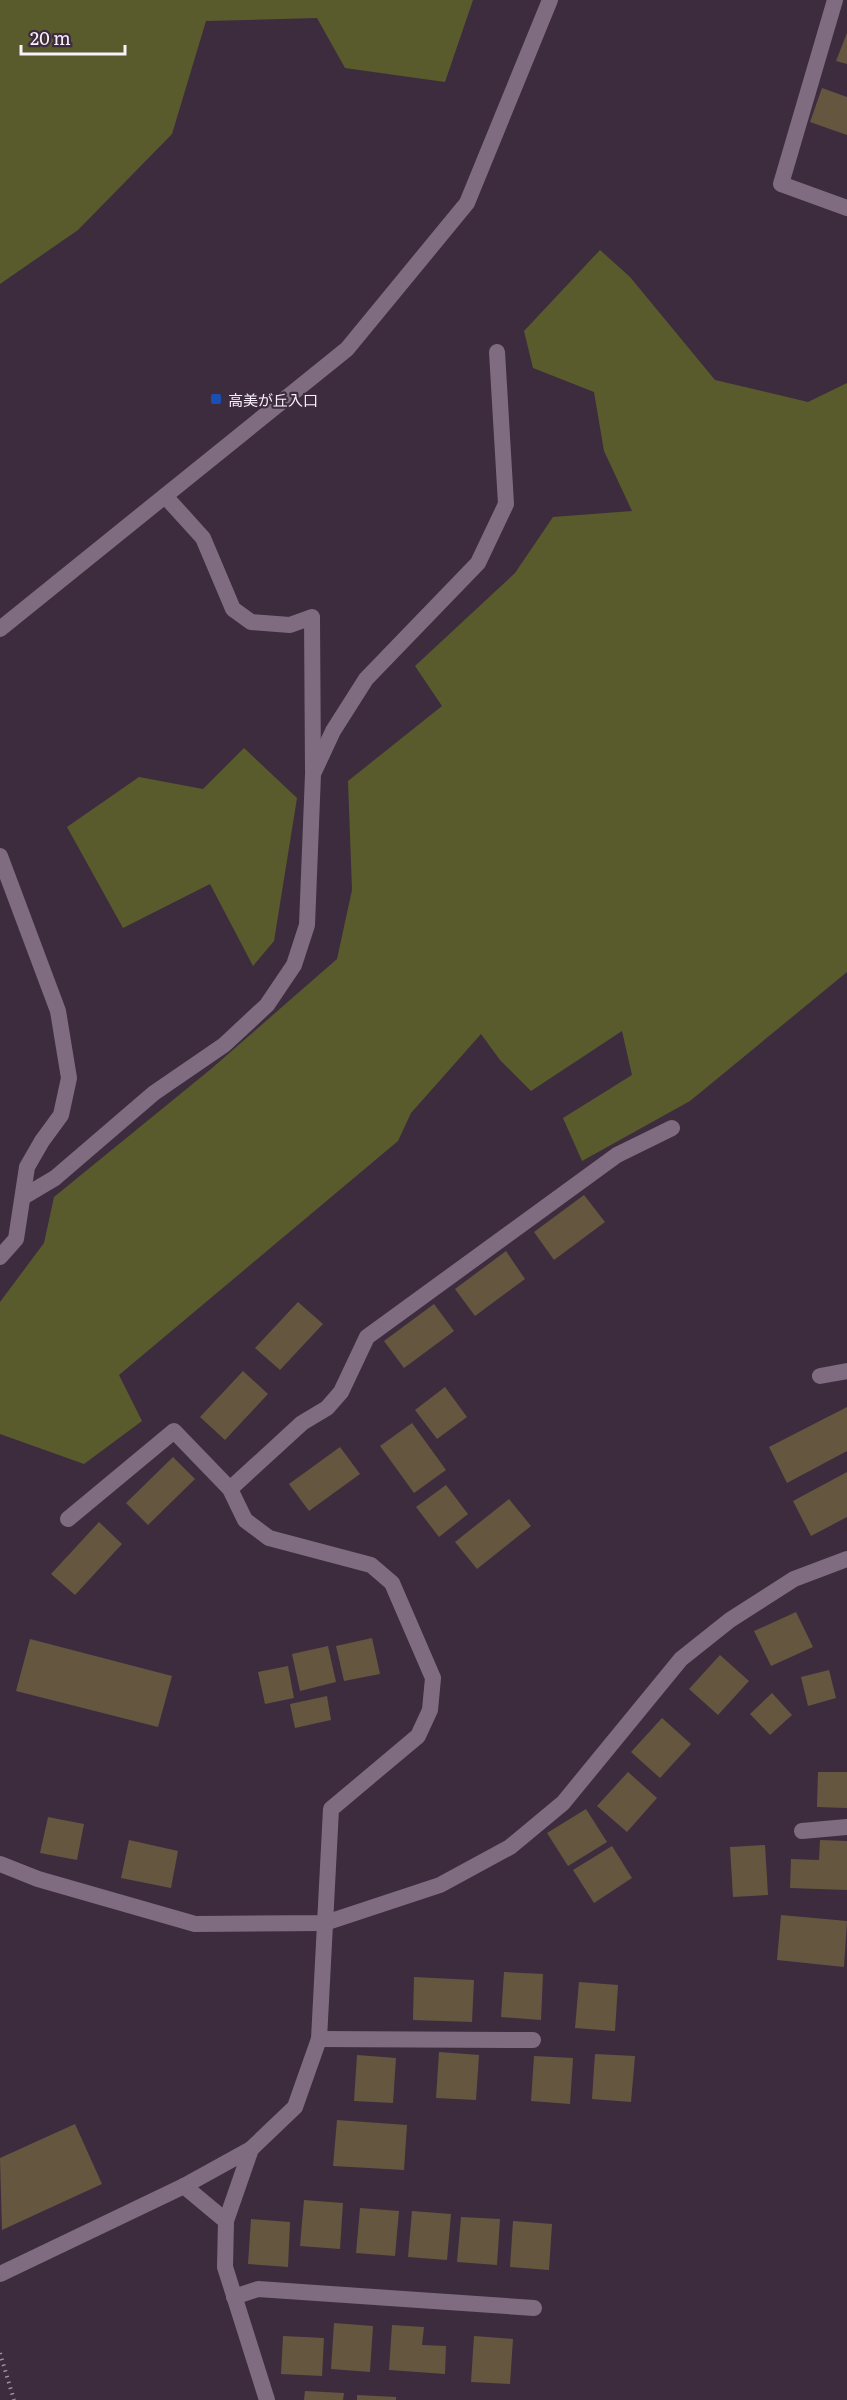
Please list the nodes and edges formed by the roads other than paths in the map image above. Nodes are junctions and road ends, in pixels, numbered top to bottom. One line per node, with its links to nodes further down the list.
1 (550, 0): 5 (street)
2 (835, 0): 3 (street)
3 (847, 208)
4 (497, 352): 7 (street)
5 (165, 496): 6 (street); 7 (street)
6 (0, 628)
7 (313, 774): 10 (street)
8 (0, 856): 10 (street)
9 (672, 1128): 14 (street)
10 (23, 1197): 11 (street)
11 (0, 1257)
12 (847, 1371): 13 (street)
13 (820, 1376)
14 (230, 1490): 15 (street); 20 (street)
15 (68, 1519)
16 (847, 1559): 20 (street)
17 (847, 1827): 18 (street)
18 (802, 1831)
19 (0, 1864): 20 (street)
20 (325, 1923): 21 (street)
21 (319, 2039): 22 (street); 23 (street)
22 (533, 2040)
23 (251, 2149): 24 (street); 25 (street)
24 (184, 2186): 25 (street); 26 (street)
25 (226, 2221): 27 (street)
26 (0, 2274)
27 (234, 2297): 28 (street); 29 (street)
28 (534, 2308)
29 (267, 2400)

